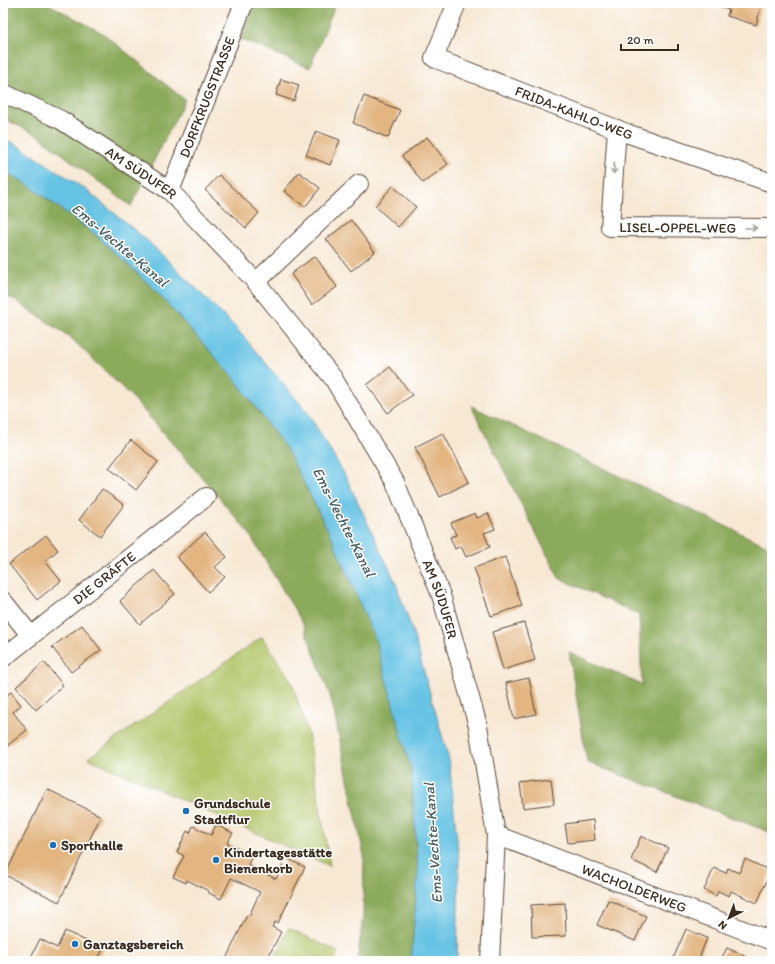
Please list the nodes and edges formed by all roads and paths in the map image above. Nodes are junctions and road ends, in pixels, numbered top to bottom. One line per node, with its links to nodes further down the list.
1 (244, 3): 7 (street, DORFKRUGSTRASSE)
2 (457, 3): 4 (street, FRIDA-KAHLO-WEG)
3 (3, 93): 7 (street, AM SÜDUFER)
4 (617, 130): 5 (street, FRIDA-KAHLO-WEG); 8 (street, LISEL-OPPEL-WEG, one-way to 8)
5 (772, 183)
6 (360, 184): 9 (street)
7 (170, 191): 9 (street, AM SÜDUFER)
8 (772, 228)
9 (256, 282): 14 (street, AM SÜDUFER)
10 (206, 497): 12 (street, DIE GRÄFTE)
11 (3, 601): 12 (street)
12 (31, 636): 13 (street, DIE GRÄFTE)
13 (3, 658)
14 (496, 835): 15 (street, WACHOLDERWEG); 16 (street, AM SÜDUFER)
15 (772, 941)
16 (490, 961)

